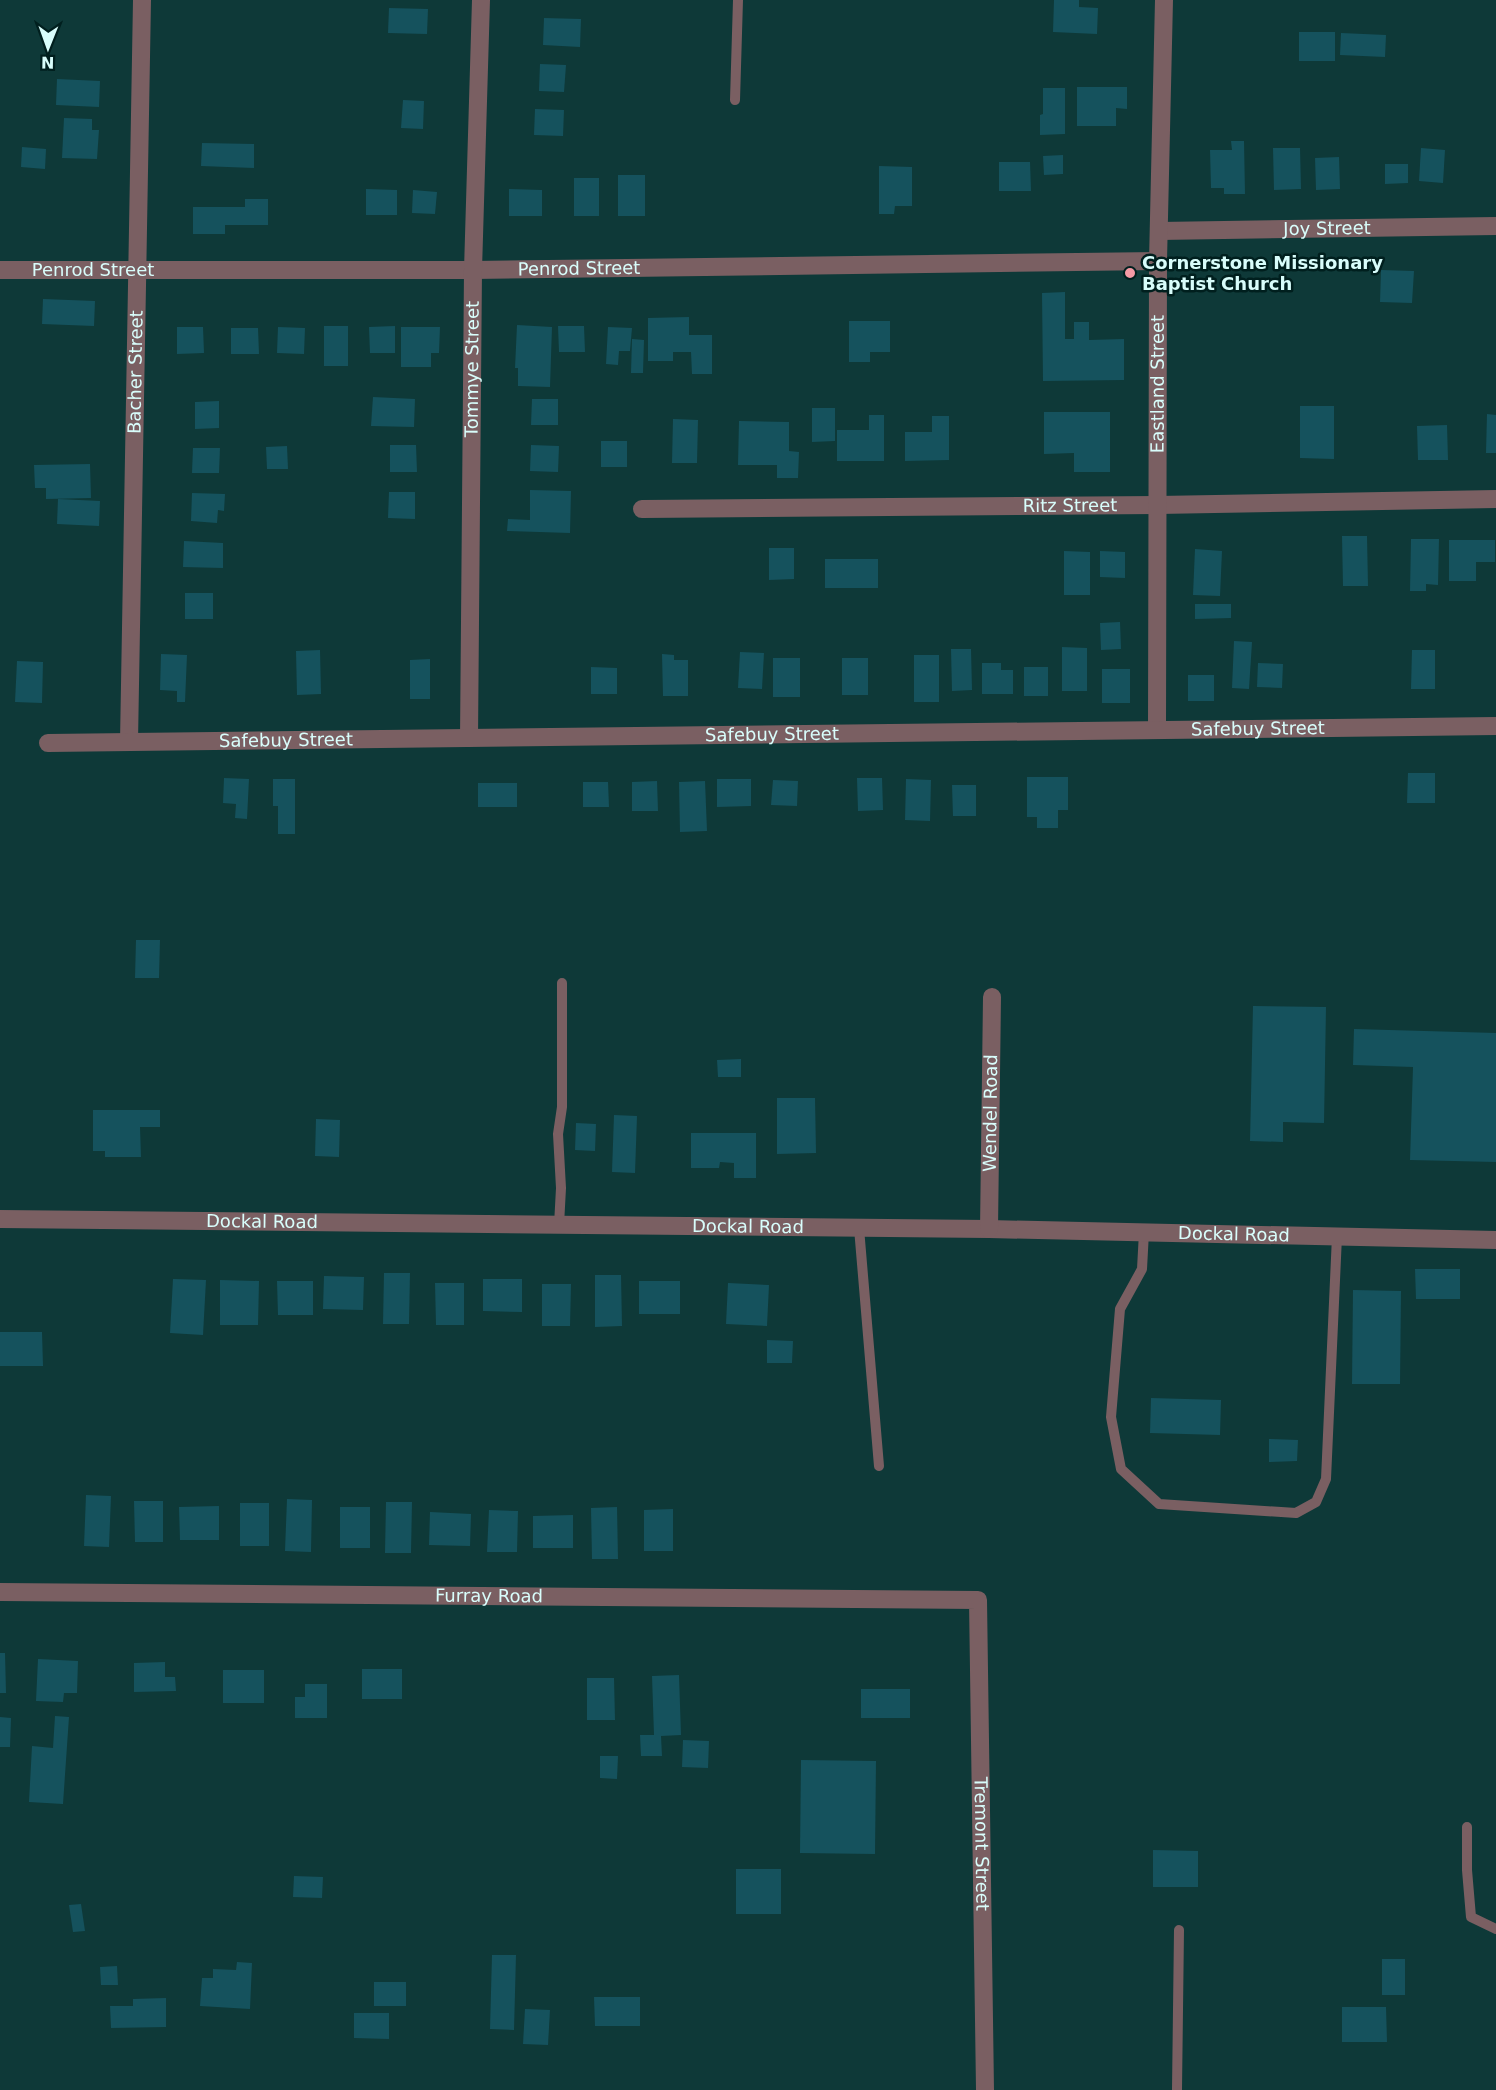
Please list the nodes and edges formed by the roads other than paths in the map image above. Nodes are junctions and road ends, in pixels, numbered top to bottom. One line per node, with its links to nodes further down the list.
1 (142, 0): 9 (street, Bacher Street)
2 (482, 0): 11 (street, Tommye Street)
3 (738, 0): 5 (lane)
4 (1164, 0): 7 (street, Eastland Street)
5 (735, 100)
6 (1496, 226): 7 (street, Joy Street)
7 (1159, 231): 8 (street, Eastland Street)
8 (1158, 261): 11 (street, Penrod Street); 13 (street, Eastland Street)
9 (137, 269): 10 (street, Penrod Street); 11 (street, Penrod Street); 18 (street, Bacher Street)
10 (0, 270)
11 (473, 270): 17 (street, Tommye Street)
12 (1496, 499): 13 (street, Ritz Street)
13 (1158, 505): 14 (street, Ritz Street); 16 (street, Eastland Street)
14 (642, 509)
15 (1496, 726): 16 (street, Safebuy Street)
16 (1157, 730): 17 (street, Safebuy Street)
17 (469, 738): 18 (street, Safebuy Street)
18 (129, 742): 19 (street, Safebuy Street)
19 (48, 743)
20 (562, 983): 23 (lane)
21 (992, 997): 25 (street, Wendel Road)
22 (0, 1220): 23 (street, Dockal Road)
23 (559, 1225): 24 (street, Dockal Road)
24 (859, 1228): 25 (street, Dockal Road); 29 (lane)
25 (989, 1229): 26 (street, Dockal Road)
26 (1144, 1232): 27 (street, Dockal Road); 27 (lane)
27 (1337, 1236): 28 (street, Dockal Road)
28 (1496, 1240)
29 (879, 1466)
30 (0, 1592): 31 (street, Furray Road)
31 (978, 1600): 35 (street, Tremont Street)
32 (1467, 1827): 33 (lane)
33 (1496, 1929)
34 (1179, 1930): 36 (lane)
35 (985, 2090)
36 (1177, 2090)

